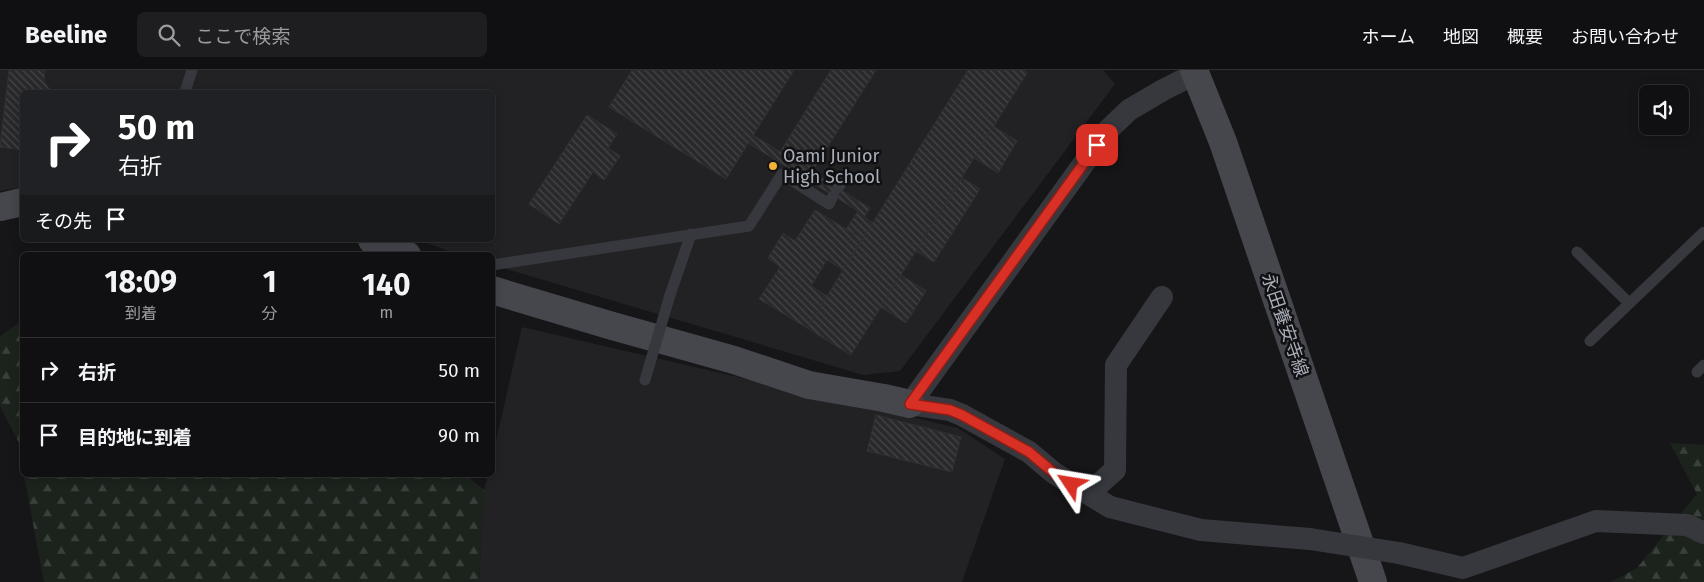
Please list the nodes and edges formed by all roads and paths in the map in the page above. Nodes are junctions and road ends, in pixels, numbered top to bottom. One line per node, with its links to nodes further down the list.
1 (192, 70): 3 (lane)
2 (1194, 72): 18 (street); 22 (street, 永田養安寺線)
3 (186, 90)
4 (839, 188): 8 (lane)
5 (20, 202): 6 (street)
6 (0, 207)
7 (1704, 232): 15 (lane)
8 (691, 234): 12 (lane); 17 (lane, bridge)
9 (377, 242): 10 (street)
10 (400, 252)
11 (1578, 252): 15 (lane)
12 (495, 265)
13 (495, 291): 18 (street)
14 (1162, 297): 19 (street)
15 (1629, 303): 16 (lane)
16 (1590, 341)
17 (645, 380)
18 (910, 404): 19 (street)
19 (1088, 494): 21 (street, bridge)
20 (1704, 533): 21 (street)
21 (1465, 575)
22 (1372, 582)

